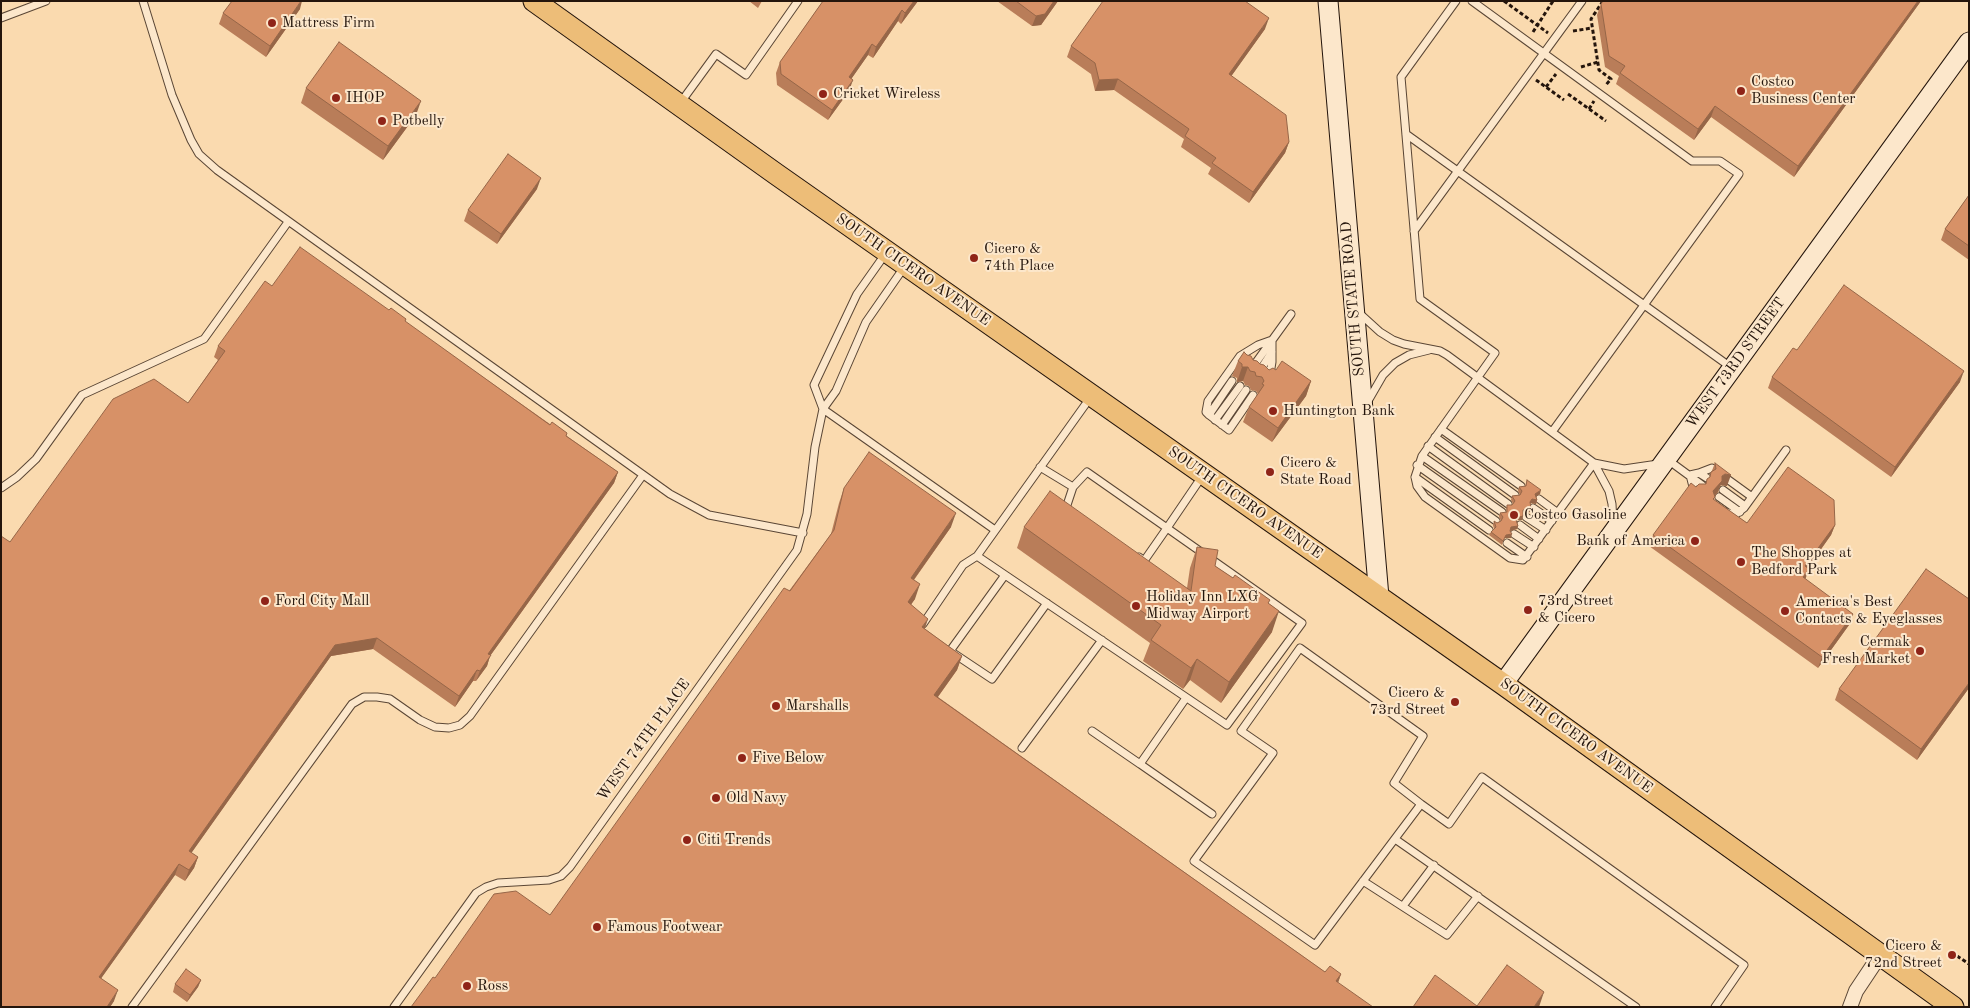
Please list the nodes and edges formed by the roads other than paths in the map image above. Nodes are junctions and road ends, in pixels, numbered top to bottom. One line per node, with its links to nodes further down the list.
1 (46, 1): 9 (lane)
2 (143, 1): 15 (lane)
3 (798, 1): 12 (lane)
4 (1328, 1): 20 (street, SOUTH STATE ROAD)
5 (1456, 1): 13 (lane)
6 (1472, 1): 11 (lane)
7 (1582, 1): 11 (lane)
8 (546, 7): 12 (main road, SOUTH CICERO AVENUE)
9 (1, 18)
10 (1969, 42): 27 (street, WEST 73RD STREET)
11 (1544, 53): 14 (lane); 19 (lane)
12 (679, 105): 17 (main road, SOUTH CICERO AVENUE)
13 (1406, 134): 14 (lane); 16 (lane)
14 (1458, 171): 16 (lane); 19 (lane)
15 (288, 222): 50 (lane); 54 (lane)
16 (1414, 231): 28 (lane)
17 (887, 252): 18 (main road, SOUTH CICERO AVENUE); 33 (lane)
18 (905, 265): 31 (main road, SOUTH CICERO AVENUE); 33 (lane, WEST 74TH PLACE)
19 (1644, 305): 27 (lane); 38 (lane)
20 (1354, 308): 24 (lane); 34 (street, SOUTH STATE ROAD)
21 (1291, 314): 22 (lane)
22 (1272, 340): 23 (lane); 25 (lane); 25 (lane)
23 (1258, 345): 26 (lane); 35 (lane)
24 (1432, 349): 28 (lane); 34 (lane)
25 (1272, 352): 29 (lane)
26 (1244, 365)
27 (1732, 368): 43 (street, WEST 73RD STREET)
28 (1477, 377): 37 (lane); 38 (lane)
29 (1264, 379)
30 (1232, 381): 35 (lane)
31 (1091, 395): 46 (lane); 48 (main road, SOUTH CICERO AVENUE)
32 (1253, 395): 36 (lane)
33 (823, 409): 71 (lane); 74 (lane, WEST 74TH PLACE)
34 (1362, 412): 84 (street, SOUTH STATE ROAD)
35 (1212, 418): 36 (lane); 36 (lane)
36 (1222, 425)
37 (1441, 428): 39 (lane); 52 (lane)
38 (1552, 432): 44 (lane)
39 (1435, 438): 40 (lane); 55 (lane)
40 (1428, 446): 42 (lane); 59 (lane)
41 (1786, 450): 56 (lane)
42 (1422, 456): 45 (lane); 62 (lane)
43 (1665, 461): 44 (lane); 49 (lane); 76 (street, WEST 73RD STREET)
44 (1594, 463): 65 (lane); 76 (lane)
45 (1417, 466): 51 (lane); 67 (lane)
46 (1040, 467): 53 (lane); 71 (lane)
47 (1699, 473): 49 (lane); 49 (lane); 56 (lane)
48 (1204, 474): 70 (lane); 84 (main road, SOUTH CICERO AVENUE)
49 (1690, 475)
50 (643, 476): 74 (lane); 101 (lane)
51 (1415, 477): 72 (lane); 82 (lane)
52 (1521, 486)
53 (1073, 487): 64 (lane); 70 (lane)
54 (1, 488)
55 (1515, 495)
56 (1752, 497): 60 (lane)
57 (1539, 499): 65 (lane)
58 (1714, 503): 63 (lane)
59 (1508, 504)
60 (1745, 506): 63 (lane); 63 (lane)
61 (1533, 508): 68 (lane)
62 (1502, 512)
63 (1740, 512)
64 (1074, 513)
65 (1558, 513): 68 (lane)
66 (1526, 517): 73 (lane)
67 (1496, 521)
68 (1552, 521): 73 (lane)
69 (1520, 525): 77 (lane)
70 (1167, 528): 80 (lane); 89 (lane)
71 (995, 530): 81 (lane)
72 (1489, 530)
73 (1546, 530): 77 (lane)
74 (803, 533): 102 (lane, WEST 74TH PLACE)
75 (1514, 534): 79 (lane)
76 (1611, 536): 88 (street, WEST 73RD STREET)
77 (1539, 539): 79 (lane)
78 (1507, 543): 82 (lane)
79 (1534, 547): 82 (lane)
80 (1136, 555)
81 (978, 556): 83 (lane); 86 (lane)
82 (1527, 557)
83 (1005, 575): 85 (lane); 85 (lane)
84 (1379, 597): 88 (main road, SOUTH CICERO AVENUE)
85 (1047, 603): 87 (lane)
86 (923, 624)
87 (1102, 640): 89 (lane); 91 (lane)
88 (1503, 684): 100 (main road, SOUTH CICERO AVENUE)
89 (1186, 698): 92 (lane)
90 (1092, 731): 92 (lane)
91 (1022, 748)
92 (1140, 764): 94 (lane)
93 (1421, 804): 95 (lane); 97 (lane); 104 (lane)
94 (1212, 814)
95 (1395, 839): 96 (lane); 97 (lane)
96 (1434, 865): 98 (lane); 99 (lane)
97 (1363, 881): 99 (lane)
98 (1478, 896): 99 (lane); 103 (lane)
99 (1403, 906)
100 (1880, 955): 105 (street); 106 (main road, SOUTH CICERO AVENUE)
101 (132, 1007)
102 (394, 1007)
103 (1636, 1007)
104 (1715, 1007)
105 (1850, 1007)
106 (1953, 1007)

